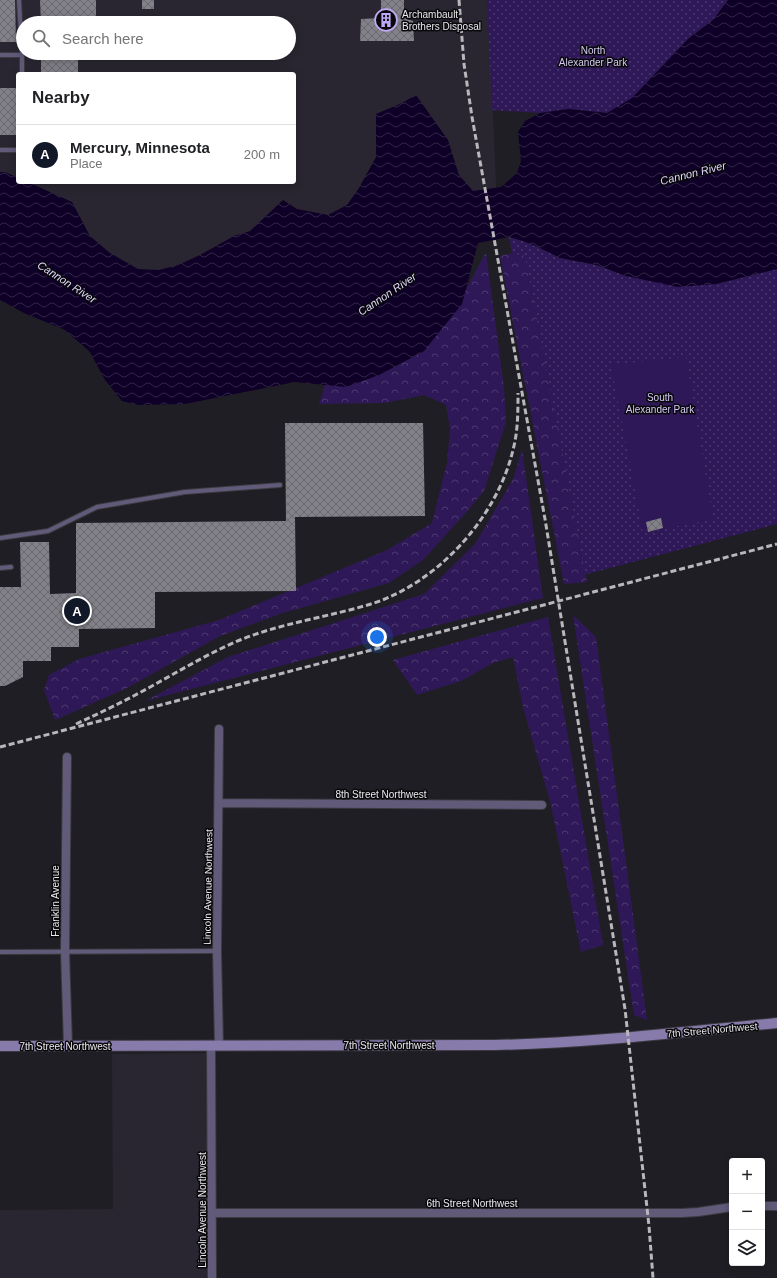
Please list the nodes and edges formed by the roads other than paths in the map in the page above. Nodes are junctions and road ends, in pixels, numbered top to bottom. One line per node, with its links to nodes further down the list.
1 (19, 0): 2 (lane)
2 (20, 16)
3 (0, 55): 4 (lane)
4 (16, 55)
5 (22, 60): 6 (lane)
6 (22, 72)
7 (0, 150): 8 (lane)
8 (16, 150)
9 (280, 486): 10 (lane)
10 (0, 538)
11 (11, 567): 12 (lane)
12 (0, 568)
13 (219, 729): 15 (street, Lincoln Avenue Northwest)
14 (67, 757): 17 (street, Franklin Avenue)
15 (219, 803): 16 (street, 8th Street Northwest); 18 (street, Lincoln Avenue Northwest)
16 (542, 805)
17 (65, 951): 18 (lane); 19 (lane); 22 (street, Franklin Avenue)
18 (217, 951): 23 (street, Lincoln Avenue Northwest)
19 (0, 952)
20 (777, 1023): 23 (street, 7th Street Northwest)
21 (0, 1046): 22 (street, 7th Street Northwest)
22 (68, 1046): 23 (street, 7th Street Northwest)
23 (215, 1046): 27 (street, Lincoln Avenue Northwest)
24 (765, 1206): 25 (street)
25 (777, 1206)
26 (729, 1207): 27 (street, 6th Street Northwest)
27 (212, 1213): 28 (street, Lincoln Avenue Northwest)
28 (212, 1278)

